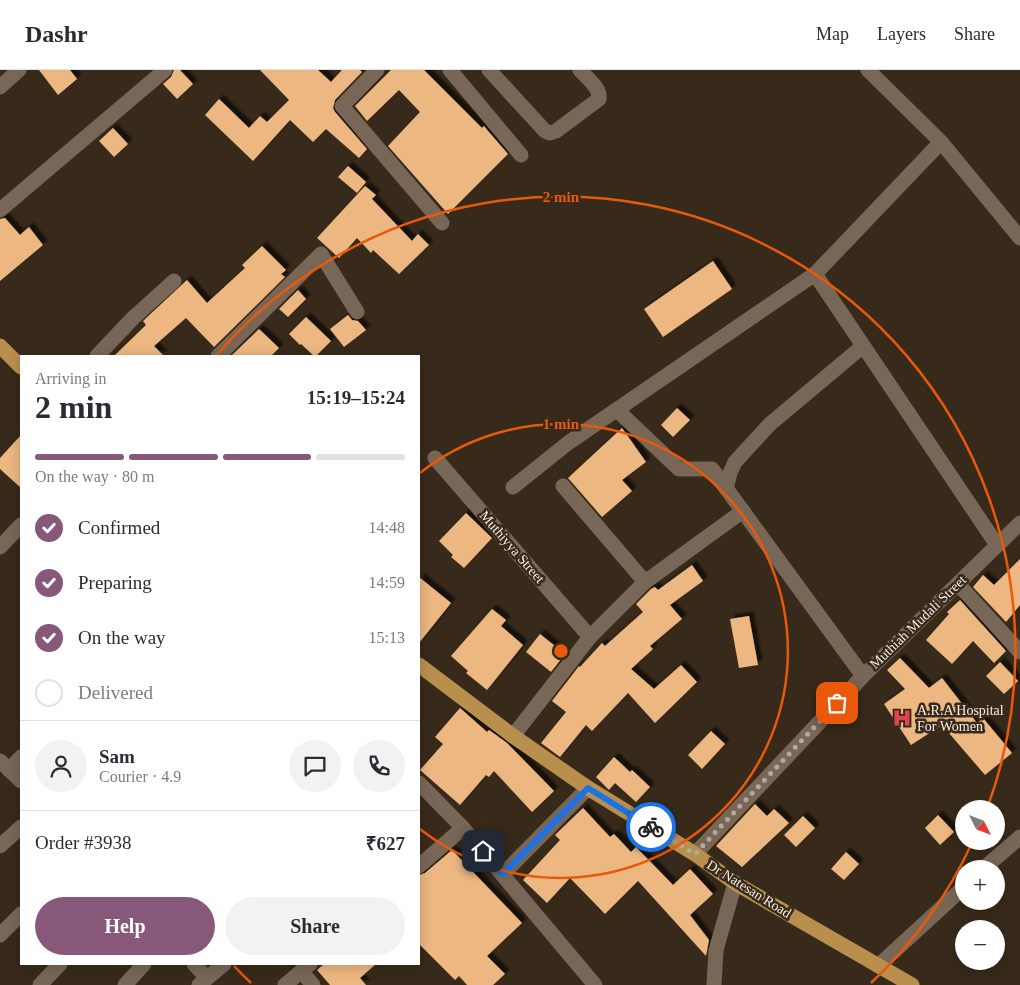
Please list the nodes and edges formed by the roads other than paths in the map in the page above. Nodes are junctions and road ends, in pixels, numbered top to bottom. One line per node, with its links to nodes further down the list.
1 (19, 70): 8 (street)
2 (165, 70): 11 (street)
3 (376, 70): 12 (street)
4 (450, 70): 10 (street)
5 (489, 70): 6 (street)
6 (580, 70)
7 (868, 70): 9 (street)
8 (0, 87)
9 (941, 142): 13 (street); 14 (street)
10 (521, 154)
11 (0, 210)
12 (442, 222)
13 (1020, 238)
14 (815, 274): 18 (street); 22 (street)
15 (174, 281): 19 (street)
16 (357, 312): 20 (street)
17 (0, 346): 21 (main road)
18 (863, 346): 26 (street); 30 (street)
19 (98, 355)
20 (219, 355)
21 (20, 366)
22 (617, 410): 24 (street); 26 (street)
23 (435, 458): 34 (street, Muthiyya Street)
24 (513, 486)
25 (564, 486): 32 (street)
26 (726, 489): 27 (street)
27 (743, 512): 32 (street); 37 (street)
28 (1020, 523): 30 (street, Muthiah Mudali Street)
29 (20, 526): 31 (street)
30 (997, 545): 33 (street, Muthiah Mudali Street)
31 (0, 546)
32 (645, 582): 34 (street)
33 (958, 584): 35 (street); 37 (street, Muthiah Mudali Street)
34 (590, 636): 38 (street)
35 (1020, 652)
36 (420, 666): 38 (main road, Dr Natesan Road)
37 (863, 676): 48 (street, Muthiah Mudali Street)
38 (513, 736): 43 (main road, Dr Natesan Road)
39 (20, 757): 40 (street)
40 (3, 765): 41 (street)
41 (20, 781)
42 (420, 784): 45 (street)
43 (588, 788): 48 (main road, Dr Natesan Road); 51 (street)
44 (20, 828): 47 (street)
45 (463, 828): 50 (street); 51 (street)
46 (1020, 837): 49 (street)
47 (0, 846)
48 (695, 854): 52 (main road, Dr Natesan Road)
49 (993, 860)
50 (420, 865)
51 (503, 874): 67 (street)
52 (735, 883): 60 (main road, Dr Natesan Road); 68 (street)
53 (955, 895): 60 (street)
54 (20, 915): 55 (street)
55 (0, 935)
56 (59, 965): 63 (street)
57 (143, 965): 64 (street)
58 (195, 965): 62 (street)
59 (223, 965): 62 (street)
60 (878, 966): 69 (main road, Dr Natesan Road)
61 (306, 968): 65 (street); 66 (street)
62 (203, 981)
63 (40, 985)
64 (125, 985)
65 (286, 985)
66 (313, 985)
67 (595, 985)
68 (714, 985)
69 (912, 985)

